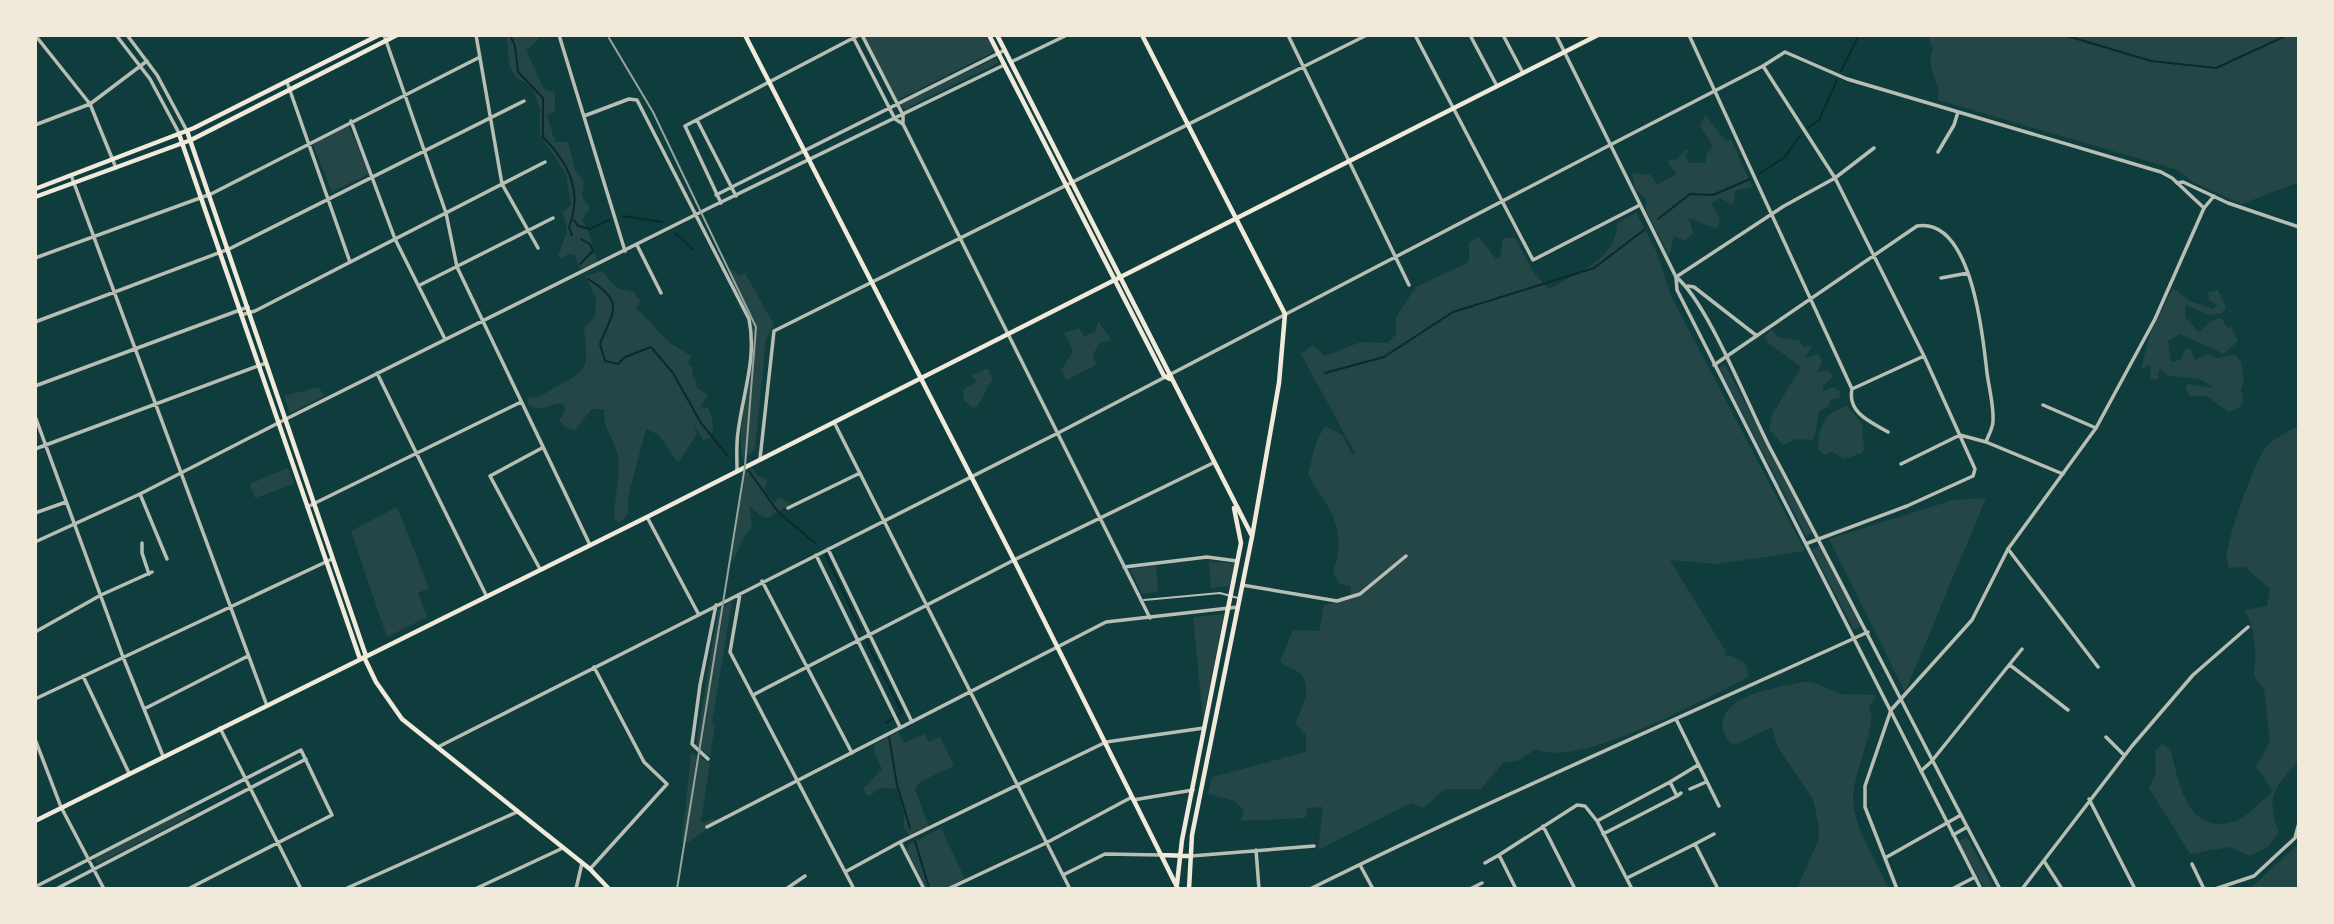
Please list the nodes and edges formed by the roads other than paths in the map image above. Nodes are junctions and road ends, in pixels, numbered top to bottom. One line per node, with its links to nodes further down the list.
1 (35, 35): 44 (street)
2 (116, 35): 33 (street)
3 (127, 35): 30 (street)
4 (379, 35): 25 (main road)
5 (397, 35): 23 (main road)
6 (476, 35): 28 (street)
7 (559, 35): 50 (street)
8 (745, 35): 38 (main road)
9 (860, 35): 22 (street); 45 (street)
10 (989, 35): 27 (main road)
11 (997, 35): 24 (main road)
12 (1067, 35): 31 (street)
13 (1142, 35): 56 (main road)
14 (1288, 35): 34 (street)
15 (1367, 35): 34 (street)
16 (1415, 35): 47 (street)
17 (1470, 35): 39 (street)
18 (1503, 35): 36 (street)
19 (1556, 35): 26 (street)
20 (1598, 35): 26 (main road)
21 (1689, 35): 41 (street)
22 (852, 36): 38 (street); 46 (street)
23 (385, 38): 29 (main road); 42 (street)
24 (1005, 50): 27 (street); 31 (main road)
25 (347, 51): 29 (main road); 37 (main road)
26 (1565, 52): 36 (main road); 63 (street)
27 (998, 53): 32 (main road); 45 (street)
28 (480, 57): 42 (street); 52 (street)
29 (351, 59): 40 (main road)
30 (147, 61): 33 (street); 58 (street)
31 (1011, 62): 32 (street); 76 (main road)
32 (1004, 65): 49 (street); 80 (main road)
33 (140, 66): 44 (street); 59 (street)
34 (1303, 66): 56 (street); 71 (street)
35 (1763, 66): 41 (street); 48 (street); 75 (street)
36 (1523, 74): 39 (main road)
37 (287, 82): 40 (street); 58 (main road)
38 (770, 82): 53 (street); 66 (main road)
39 (1497, 86): 47 (main road)
40 (290, 90): 60 (main road); 61 (street)
41 (1714, 90): 63 (street); 97 (street)
42 (405, 93): 54 (street); 65 (street)
43 (524, 100): 52 (street)
44 (90, 104): 57 (street); 68 (street)
45 (897, 104): 46 (street); 49 (street)
46 (890, 108): 51 (street); 66 (street)
47 (1453, 109): 71 (main road); 90 (street)
48 (1958, 112): 67 (street); 78 (street)
49 (902, 115): 51 (street); 55 (street)
50 (584, 116): 96 (street); 108 (street)
51 (895, 118): 55 (street); 69 (street)
52 (489, 119): 65 (street); 79 (street)
53 (697, 120): 81 (street); 84 (street)
54 (351, 121): 61 (street); 74 (street)
55 (903, 124): 104 (street)
56 (1188, 124): 76 (street); 99 (main road)
57 (35, 125)
58 (187, 131): 59 (main road); 60 (main road)
59 (179, 134): 62 (main road); 68 (main road)
60 (191, 140): 62 (main road); 83 (main road)
61 (309, 141): 83 (street); 89 (street)
62 (182, 143): 72 (main road); 88 (main road)
63 (1611, 145): 90 (street); 92 (street)
64 (1874, 148): 75 (street)
65 (424, 150): 74 (street); 95 (street)
66 (805, 150): 69 (main road); 81 (street)
67 (1938, 152)
68 (113, 160): 72 (street); 73 (main road)
69 (810, 160): 85 (street); 120 (main road)
70 (545, 162): 79 (street)
71 (1349, 163): 99 (main road); 110 (street)
72 (116, 168): 77 (main road)
73 (71, 175): 77 (street); 82 (main road)
74 (372, 176): 89 (street); 103 (street)
75 (1835, 178): 97 (street); 111 (street)
76 (1073, 181): 80 (street); 116 (main road)
77 (74, 183): 87 (main road); 102 (street)
78 (2177, 183): 86 (street); 94 (street)
79 (502, 184): 95 (street); 101 (street)
80 (1065, 185): 104 (street); 119 (main road)
81 (732, 187): 84 (street); 85 (street)
82 (35, 189)
83 (211, 194): 88 (street); 107 (main road)
84 (716, 195): 91 (street); 93 (street)
85 (736, 196): 91 (street)
86 (2214, 196): 94 (street); 100 (street)
87 (35, 197)
88 (201, 198): 102 (street); 109 (main road)
89 (329, 199): 107 (street); 113 (street)
90 (1500, 202): 92 (street); 110 (street)
91 (721, 203): 93 (street)
92 (1640, 205): 117 (street)
93 (711, 207): 96 (street)
94 (2204, 208): 153 (street)
95 (446, 213): 103 (street); 114 (street)
96 (698, 214): 105 (street); 165 (street)
97 (1772, 214): 117 (street); 126 (street)
98 (552, 218): 101 (street)
99 (1236, 219): 116 (main road); 129 (main road)
100 (2299, 227)
101 (528, 230): 106 (street); 114 (street)
102 (93, 237): 112 (street); 124 (street)
103 (395, 239): 113 (street); 121 (street)
104 (963, 239): 120 (street); 132 (street)
105 (638, 245): 108 (street); 125 (street)
106 (538, 248)
107 (229, 249): 109 (street); 127 (main road)
108 (625, 251): 130 (street)
109 (220, 252): 124 (street); 128 (main road)
110 (1394, 256): 122 (street); 129 (street)
111 (1872, 257): 115 (street); 126 (street); 136 (street)
112 (35, 258)
113 (350, 262): 127 (street)
114 (457, 267): 121 (street); 130 (street)
115 (1968, 273): 118 (street); 157 (street)
116 (1120, 276): 119 (main road); 142 (main road)
117 (1676, 277): 123 (street); 139 (street)
118 (1941, 278)
119 (1114, 279): 132 (main road); 142 (main road)
120 (872, 284): 143 (main road); 162 (street)
121 (420, 285): 134 (street)
122 (1409, 285)
123 (1688, 286): 133 (street); 137 (street)
124 (112, 293): 131 (street); 135 (street)
125 (661, 293)
126 (1809, 297): 133 (street); 145 (street)
127 (249, 310): 128 (street); 138 (main road)
128 (240, 313): 135 (street); 140 (main road)
129 (1285, 314): 142 (street); 181 (main road)
130 (482, 320): 134 (street); 146 (street)
131 (35, 321)
132 (1010, 334): 143 (main road); 155 (street)
133 (1757, 336): 137 (street)
134 (445, 339): 141 (street)
135 (134, 349): 144 (street); 147 (street)
136 (1924, 356): 145 (street); 156 (street)
137 (1726, 358): 139 (street); 182 (street)
138 (266, 363): 140 (street); 150 (main road)
139 (1714, 365): 185 (street)
140 (258, 366): 147 (street); 152 (main road)
141 (377, 373): 150 (street); 161 (street)
142 (1167, 374): 155 (street); 163 (main road)
143 (921, 379): 151 (main road); 169 (main road)
144 (35, 386)
145 (1852, 389): 154 (street)
146 (521, 402): 159 (street); 161 (street)
147 (155, 405): 158 (street); 167 (street)
148 (2043, 405): 153 (street)
149 (35, 416): 158 (street)
150 (284, 420): 152 (street); 173 (main road)
151 (834, 422): 162 (main road); 166 (street)
152 (278, 424): 167 (street); 174 (main road)
153 (2096, 429): 168 (street)
154 (1888, 432)
155 (1058, 433): 169 (street); 179 (street)
156 (1960, 435): 157 (street); 164 (street); 182 (street)
157 (1986, 442): 168 (street)
158 (45, 445): 160 (street); 172 (street)
159 (542, 448): 186 (street); 197 (street)
160 (35, 449)
161 (417, 452): 173 (street); 203 (street)
162 (760, 460): 165 (main road)
163 (1213, 463): 171 (main road); 179 (street)
164 (1901, 464)
165 (737, 470): 177 (main road)
166 (860, 472): 175 (street); 178 (street)
167 (180, 474): 170 (street); 208 (street)
168 (2063, 475): 188 (street)
169 (971, 476): 178 (street); 193 (main road)
170 (140, 494): 180 (street); 191 (street)
171 (1230, 497): 181 (main road); 194 (main road)
172 (66, 502): 176 (street); 180 (street)
173 (313, 504): 174 (street); 192 (main road)
174 (307, 507): 195 (main road)
175 (788, 508)
176 (35, 513)
177 (647, 517): 186 (main road); 211 (street)
178 (884, 519): 187 (street); 206 (street)
179 (1100, 519): 193 (street); 196 (street)
180 (74, 523): 183 (street); 201 (street)
181 (1252, 537): 199 (main road)
182 (1819, 539): 185 (street); 215 (street)
183 (35, 542)
184 (142, 543): 201 (street)
185 (1808, 544): 217 (street)
186 (590, 545): 197 (main road)
187 (828, 549): 189 (street); 216 (street)
188 (2008, 549): 227 (street); 233 (street)
189 (816, 555): 198 (street); 218 (street)
190 (1406, 556): 199 (street)
191 (167, 559)
192 (332, 559): 195 (street); 223 (main road)
193 (1014, 560): 206 (street); 219 (main road)
194 (1237, 561): 196 (street); 202 (main road)
195 (325, 562): 208 (street); 223 (main road)
196 (1124, 567): 205 (street)
197 (541, 570): 203 (main road)
198 (762, 581): 200 (street); 226 (street)
199 (1242, 585): 204 (main road)
200 (740, 593): 207 (street); 230 (street)
201 (101, 595): 214 (street); 222 (street)
202 (1231, 595): 204 (lane); 205 (lane); 210 (main road)
203 (486, 597): 223 (main road)
204 (1239, 598): 209 (main road)
205 (1140, 600): 212 (street)
206 (928, 604): 216 (street); 229 (street)
207 (716, 605): 211 (street); 250 (street)
208 (229, 607): 221 (street); 222 (street)
209 (1238, 607): 210 (street); 291 (main road)
210 (1229, 609): 212 (street); 241 (main road)
211 (699, 615): 225 (street)
212 (1150, 618): 219 (street)
213 (2248, 627): 247 (street)
214 (35, 632)
215 (1868, 632): 217 (street); 233 (street)
216 (871, 634): 218 (street); 238 (street)
217 (1855, 638): 235 (street); 237 (street)
218 (860, 640): 226 (street); 240 (street)
219 (1056, 646): 229 (street); 244 (main road)
220 (2022, 649): 224 (street)
221 (248, 656): 232 (street); 234 (street)
222 (123, 657): 228 (street); 234 (street)
223 (363, 657): 232 (main road); 245 (main road)
224 (2010, 664): 236 (street); 251 (street)
225 (594, 667): 245 (street); 300 (street)
226 (807, 667): 230 (street); 246 (street)
227 (2098, 667)
228 (83, 676): 231 (street); 254 (street)
229 (970, 690): 238 (street); 259 (street)
230 (753, 695): 256 (street)
231 (35, 699)
232 (266, 703): 239 (main road)
233 (1900, 703): 235 (street); 251 (street)
234 (144, 709): 248 (street)
235 (1891, 710): 253 (street); 292 (street)
236 (2068, 710)
237 (1676, 719): 252 (street); 298 (street)
238 (912, 722): 240 (street)
239 (220, 727): 248 (main road); 255 (street)
240 (900, 727): 246 (street)
241 (1205, 727): 244 (street); 262 (main road)
242 (2106, 737): 247 (street)
243 (35, 739): 266 (street)
244 (1106, 742): 259 (street); 263 (main road)
245 (438, 747): 268 (main road)
246 (852, 753): 256 (street)
247 (2124, 755): 264 (street)
248 (163, 756): 254 (main road)
249 (306, 759): 255 (street); 260 (street); 282 (street)
250 (708, 759)
251 (1931, 762): 253 (street); 269 (street)
252 (1698, 765): 257 (street); 258 (street)
253 (1921, 771): 274 (street)
254 (129, 773): 266 (main road)
255 (245, 779): 260 (street); 267 (street)
256 (797, 779): 276 (street); 301 (street)
257 (1670, 782): 272 (street); 278 (street)
258 (1706, 782): 261 (street); 265 (street)
259 (1018, 786): 281 (street); 283 (street)
260 (249, 788): 270 (street); 282 (street)
261 (1690, 789)
262 (1193, 790): 263 (street); 289 (main road)
263 (1132, 799): 283 (street); 288 (main road)
264 (2089, 799): 294 (street); 337 (street)
265 (1719, 806)
266 (61, 807): 271 (main road); 293 (street)
267 (189, 808): 270 (street); 293 (street)
268 (517, 812): 286 (main road); 312 (street)
269 (1961, 815): 274 (street); 277 (street)
270 (194, 817): 299 (street)
271 (35, 821)
272 (1597, 821): 275 (street); 278 (street)
273 (2299, 823): 339 (street)
274 (1947, 825): 280 (street); 292 (street)
275 (1543, 826): 290 (street); 328 (street)
276 (707, 827)
277 (1968, 827): 280 (street); 334 (street)
278 (1603, 834): 305 (street)
279 (1714, 834): 284 (street)
280 (1953, 835): 304 (street)
281 (900, 842): 301 (street); 318 (street)
282 (278, 843): 310 (street); 311 (street)
283 (1046, 843): 302 (street); 319 (street)
284 (1695, 844): 305 (street); 330 (street)
285 (1314, 846): 287 (street)
286 (563, 848): 295 (main road); 313 (street)
287 (1256, 850): 291 (street); 323 (street)
288 (1162, 855): 289 (main road); 302 (street); 321 (main road)
289 (1180, 855): 291 (main road); 321 (main road)
290 (1499, 855): 296 (street); 327 (street)
291 (1189, 856): 322 (main road)
292 (1885, 858): 331 (street)
293 (88, 860): 299 (street); 307 (street)
294 (2044, 861): 335 (street); 336 (street)
295 (582, 863): 300 (main road); 314 (street)
296 (1485, 863)
297 (2192, 864): 338 (street)
298 (1360, 865): 324 (street); 325 (street)
299 (93, 869): 308 (street); 309 (street)
300 (590, 869): 315 (main road)
301 (845, 872): 317 (street)
302 (1063, 875): 320 (street)
303 (805, 876): 316 (street)
304 (1975, 877): 332 (street); 333 (street)
305 (1627, 878): 329 (street)
306 (1482, 883): 326 (street)
307 (37, 887)
308 (56, 889)
309 (104, 889)
310 (188, 889)
311 (301, 889)
312 (345, 889)
313 (475, 889)
314 (576, 889)
315 (609, 889)
316 (786, 889)
317 (854, 889)
318 (924, 889)
319 (948, 889)
320 (1070, 889)
321 (1177, 889)
322 (1189, 889)
323 (1259, 889)
324 (1310, 889)
325 (1373, 889)
326 (1470, 889)
327 (1516, 889)
328 (1574, 889)
329 (1632, 889)
330 (1717, 889)
331 (1897, 889)
332 (1952, 889)
333 (1981, 889)
334 (2000, 889)
335 (2022, 889)
336 (2062, 889)
337 (2135, 889)
338 (2204, 889)
339 (2215, 889)

